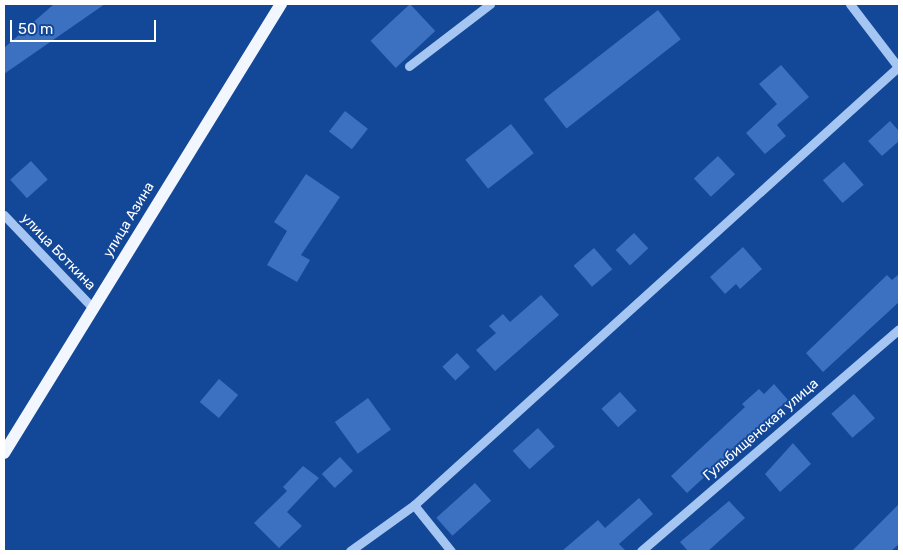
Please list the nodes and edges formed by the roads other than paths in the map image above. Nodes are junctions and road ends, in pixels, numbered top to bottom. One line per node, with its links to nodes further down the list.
1 (281, 4): 7 (main road, улица Азина)
2 (490, 4): 4 (street)
3 (850, 4): 5 (street)
4 (409, 66)
5 (898, 67): 10 (street)
6 (4, 215): 7 (street, улица Боткина)
7 (93, 308): 9 (main road, улица Азина)
8 (899, 329): 13 (street, Гульбищенская улица)
9 (4, 453)
10 (414, 505): 11 (street); 12 (street)
11 (350, 551)
12 (451, 551)
13 (641, 551)

